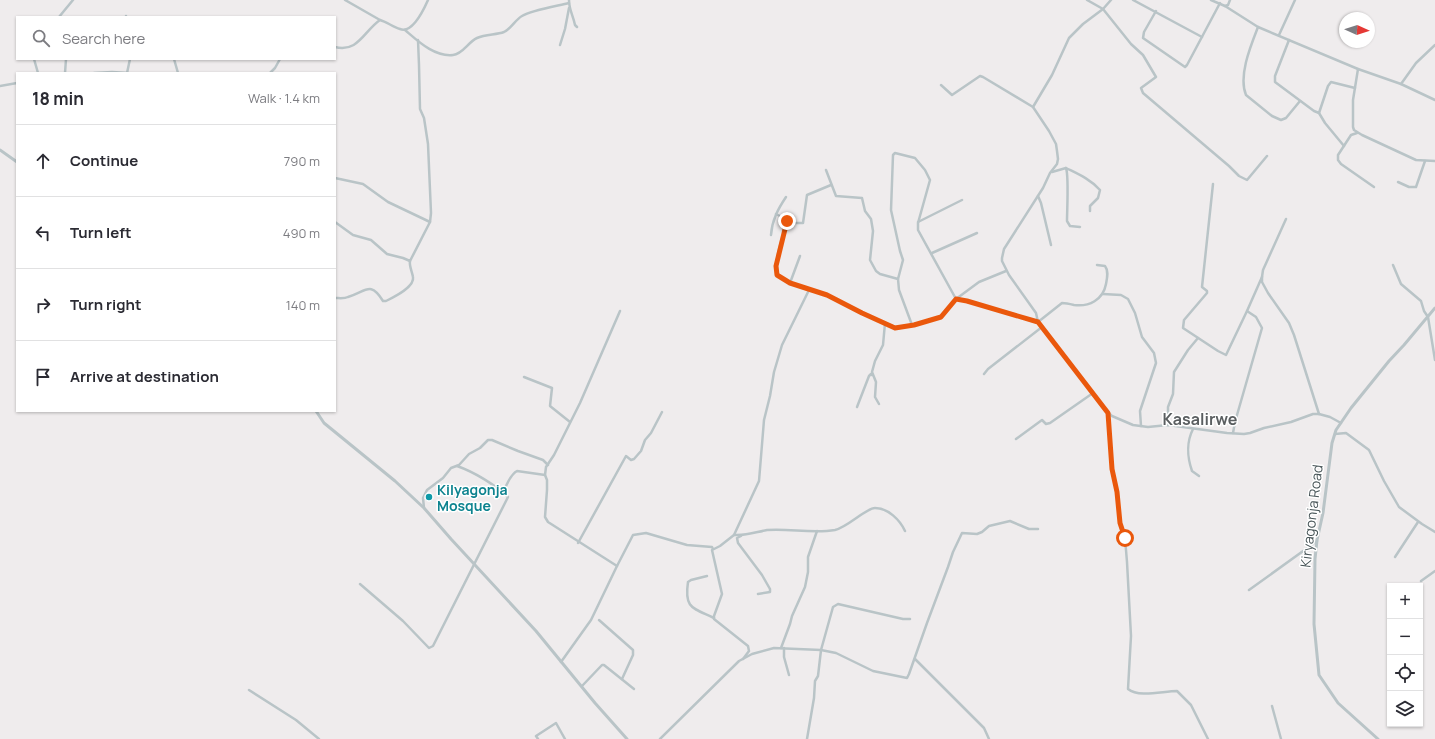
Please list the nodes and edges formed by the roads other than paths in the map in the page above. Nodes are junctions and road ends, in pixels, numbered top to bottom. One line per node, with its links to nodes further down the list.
1 (73, 0): 16 (street)
2 (345, 0): 17 (street)
3 (428, 0): 20 (street)
4 (1086, 0): 14 (street)
5 (1111, 0): 14 (street)
6 (1133, 0): 15 (street)
7 (1211, 0): 11 (street)
8 (1230, 0): 12 (street)
9 (1295, 0): 21 (street)
10 (569, 1): 13 (street); 23 (street)
11 (1220, 3): 12 (street); 22 (street)
12 (1225, 6): 19 (street)
13 (569, 8): 18 (street); 25 (street)
14 (1103, 9): 46 (street); 51 (street)
15 (1156, 11): 22 (street); 22 (street)
16 (60, 16)
17 (380, 20): 20 (street); 27 (street)
18 (578, 27)
19 (1258, 27): 21 (street); 45 (street)
20 (405, 30): 23 (street)
21 (1279, 35): 24 (street)
22 (1202, 37)
23 (418, 40): 69 (street)
24 (1289, 40): 33 (street); 45 (street)
25 (560, 45)
26 (1435, 45): 40 (street)
27 (336, 47)
28 (34, 60): 34 (street)
29 (66, 60): 35 (street)
30 (130, 60): 36 (street)
31 (174, 60): 37 (street)
32 (279, 60): 38 (street)
33 (1358, 69): 40 (street); 43 (street)
34 (38, 72)
35 (65, 72)
36 (128, 72)
37 (178, 72)
38 (271, 72)
39 (16, 83): 42 (street)
40 (1401, 84): 44 (street)
41 (941, 85): 46 (street)
42 (0, 86)
43 (1355, 88): 47 (street); 48 (street)
44 (1435, 100)
45 (1300, 101): 47 (street)
46 (1033, 107): 57 (street)
47 (1320, 113): 49 (street)
48 (1358, 133): 49 (street); 53 (street)
49 (1344, 146): 62 (street)
50 (0, 150): 52 (street)
51 (1267, 156)
52 (16, 161)
53 (1425, 161): 54 (street); 59 (street)
54 (1435, 161)
55 (1066, 168): 57 (street); 66 (street); 73 (street)
56 (826, 170): 61 (street)
57 (1050, 173): 63 (street)
58 (336, 178): 69 (street)
59 (1398, 182)
60 (1213, 184): 98 (street)
61 (831, 185): 71 (street); 84 (street)
62 (1374, 187)
63 (1038, 196): 76 (street); 82 (street)
64 (786, 197): 67 (street)
65 (962, 200): 72 (street)
66 (1090, 211)
67 (776, 214): 71 (street); 75 (street)
68 (1286, 219): 83 (street)
69 (430, 222): 79 (street)
70 (336, 223): 79 (street)
71 (787, 223): 85 (street)
72 (918, 223): 77 (street); 84 (street)
73 (1080, 228)
74 (977, 233): 77 (street)
75 (771, 235)
76 (1051, 245)
77 (932, 253): 89 (street)
78 (800, 256): 85 (street)
79 (410, 261): 88 (street)
80 (1097, 265): 87 (street)
81 (1393, 265): 93 (street)
82 (1006, 270): 89 (street); 94 (street)
83 (1262, 277): 92 (street); 109 (street)
84 (898, 279): 96 (street)
85 (790, 283): 86 (street)
86 (809, 290): 95 (street); 129 (street)
87 (1103, 294): 94 (street); 113 (street)
88 (336, 298)
89 (956, 299): 94 (street); 96 (street)
90 (1435, 308): 93 (street, Kiryagonja Road)
91 (620, 311): 110 (street)
92 (1247, 311): 98 (street); 115 (street)
93 (1428, 317): 99 (street); 111 (street, Kiryagonja Road)
94 (1038, 322): 97 (street)
95 (885, 323): 96 (street); 101 (street)
96 (912, 325)
97 (1042, 327): 100 (street); 103 (street)
98 (1198, 338): 112 (street)
99 (1435, 360)
100 (984, 374)
101 (873, 375): 104 (street); 105 (street)
102 (524, 376): 110 (street)
103 (1093, 393): 108 (street); 117 (street)
104 (879, 404)
105 (857, 407)
106 (317, 412): 123 (street)
107 (662, 412): 132 (street)
108 (1108, 413): 113 (street); 164 (street)
109 (1319, 414): 111 (street); 115 (street)
110 (570, 422): 118 (street)
111 (1340, 423): 116 (street, Kiryagonja Road)
112 (1168, 425): 113 (street); 114 (street)
113 (1141, 426)
114 (1193, 429): 115 (street); 121 (street)
115 (1233, 433)
116 (1335, 434): 124 (street); 131 (street, Kiryagonja Road)
117 (1016, 438)
118 (548, 465): 119 (street); 120 (street)
119 (457, 466): 123 (street); 135 (street)
120 (545, 475): 122 (street); 132 (street)
121 (1199, 476)
122 (505, 488)
123 (424, 508): 135 (street)
124 (1418, 522): 128 (street); 134 (street)
125 (1038, 529): 149 (street)
126 (817, 531): 127 (street); 130 (street); 146 (street)
127 (905, 531)
128 (1435, 532)
129 (734, 535): 130 (street); 133 (street)
130 (742, 536): 142 (street)
131 (1317, 540): 141 (street); 166 (street, Kiryagonja Road)
132 (578, 543): 136 (street)
133 (713, 549): 136 (street); 143 (street)
134 (1395, 557)
135 (475, 563): 140 (street); 150 (street)
136 (617, 566): 150 (street)
137 (1435, 571): 139 (street)
138 (707, 576): 143 (street)
139 (1421, 581)
140 (360, 584)
141 (1249, 590)
142 (758, 594)
143 (714, 619): 148 (street)
144 (910, 619): 147 (street)
145 (599, 620): 152 (street)
146 (782, 648): 147 (street); 148 (street); 151 (street)
147 (821, 650): 149 (street); 162 (street)
148 (744, 659): 161 (street)
149 (915, 659): 163 (street)
150 (561, 662): 153 (street)
151 (789, 675)
152 (622, 679): 153 (street); 154 (street)
153 (582, 686): 160 (street)
154 (634, 689)
155 (249, 690): 157 (street)
156 (1272, 706): 165 (street)
157 (319, 739)
158 (538, 739): 159 (street)
159 (565, 739)
160 (627, 739)
161 (660, 739)
162 (807, 739)
163 (989, 739)
164 (1208, 739)
165 (1281, 739)
166 (1378, 739)

